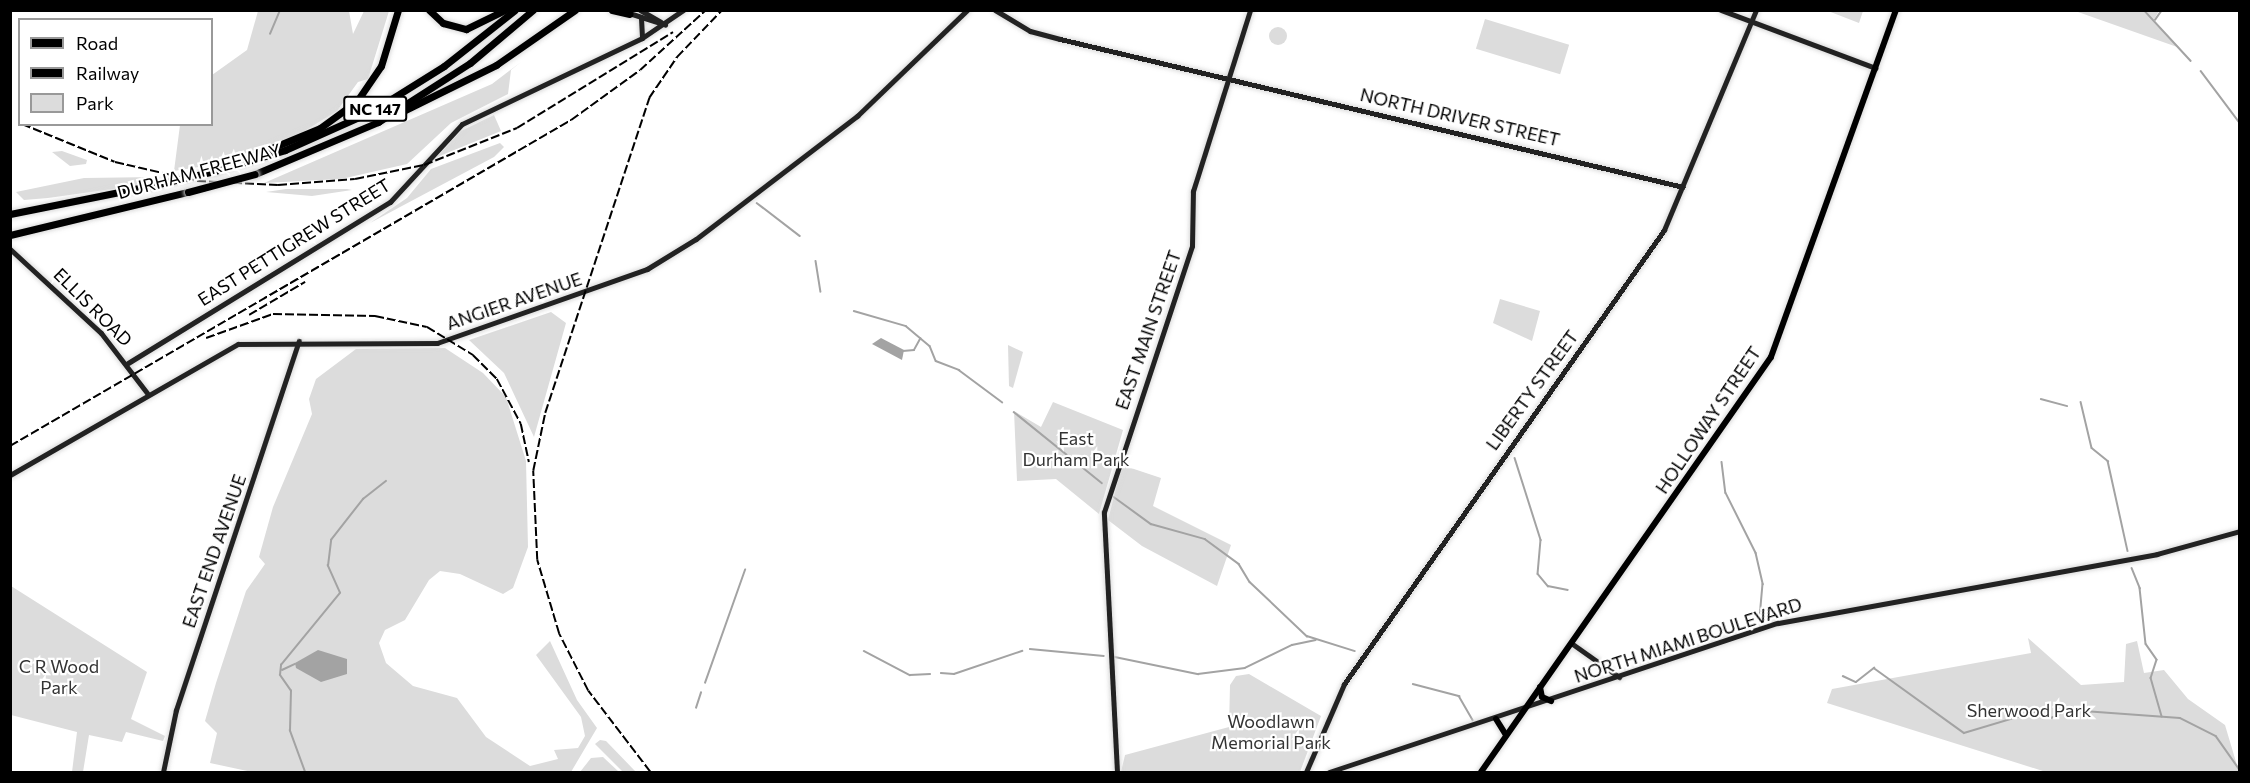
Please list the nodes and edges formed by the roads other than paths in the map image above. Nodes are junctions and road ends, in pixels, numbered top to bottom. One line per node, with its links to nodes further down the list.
1 (398, 10): 26 (highway)
2 (429, 10): 3 (highway)
3 (505, 10)
4 (515, 10): 26 (highway, DURHAM FREEWAY / NC 147)
5 (533, 10): 25 (highway, DURHAM FREEWAY / NC 147)
6 (575, 10): 18 (highway)
7 (582, 10): 18 (highway)
8 (612, 10): 17 (highway)
9 (640, 10): 21 (street)
10 (683, 10): 21 (street, EAST PETTIGREW STREET)
11 (966, 10): 31 (street, ANGIER AVENUE)
12 (995, 10): 24 (street, NORTH DRIVER STREET)
13 (1250, 10): 24 (street, EAST MAIN STREET)
14 (1721, 10): 20 (street)
15 (1756, 10): 20 (street, LIBERTY STREET)
16 (1896, 10): 23 (main road, HOLLOWAY STREET)
17 (626, 12): 19 (street)
18 (568, 16): 25 (highway)
19 (641, 18): 21 (street); 22 (street)
20 (1752, 21): 23 (street); 27 (street, LIBERTY STREET)
21 (664, 25): 22 (street, EAST PETTIGREW STREET)
22 (642, 38): 32 (street, EAST PETTIGREW STREET)
23 (1875, 68): 36 (main road, HOLLOWAY STREET)
24 (1229, 78): 27 (street, NORTH DRIVER STREET); 44 (street, EAST MAIN STREET)
25 (378, 122): 29 (highway, DURHAM FREEWAY / NC 147, bridge)
26 (215, 171): 28 (highway, DURHAM FREEWAY / NC 147, bridge)
27 (1683, 187): 45 (street, LIBERTY STREET)
28 (10, 214)
29 (11, 234)
30 (10, 249): 32 (street, ELLIS ROAD)
31 (299, 341): 33 (street, ANGIER AVENUE); 43 (street, EAST END AVENUE)
32 (128, 363): 33 (street, ELLIS ROAD)
33 (147, 393): 34 (street, ANGIER AVENUE)
34 (10, 475)
35 (2240, 531): 37 (street, NORTH MIAMI BOULEVARD)
36 (1571, 643): 37 (street); 38 (main road, HOLLOWAY STREET)
37 (1619, 677): 39 (street, NORTH MIAMI BOULEVARD)
38 (1540, 686): 39 (main road); 40 (main road, HOLLOWAY STREET)
39 (1551, 701): 40 (street, NORTH MIAMI BOULEVARD)
40 (1524, 711): 41 (street, NORTH MIAMI BOULEVARD); 42 (main road, HOLLOWAY STREET)
41 (1496, 719): 42 (main road); 46 (street, NORTH MIAMI BOULEVARD)
42 (1505, 737): 47 (main road, HOLLOWAY STREET)
43 (163, 772)
44 (1117, 772)
45 (1306, 772)
46 (1329, 772)
47 (1481, 772)

